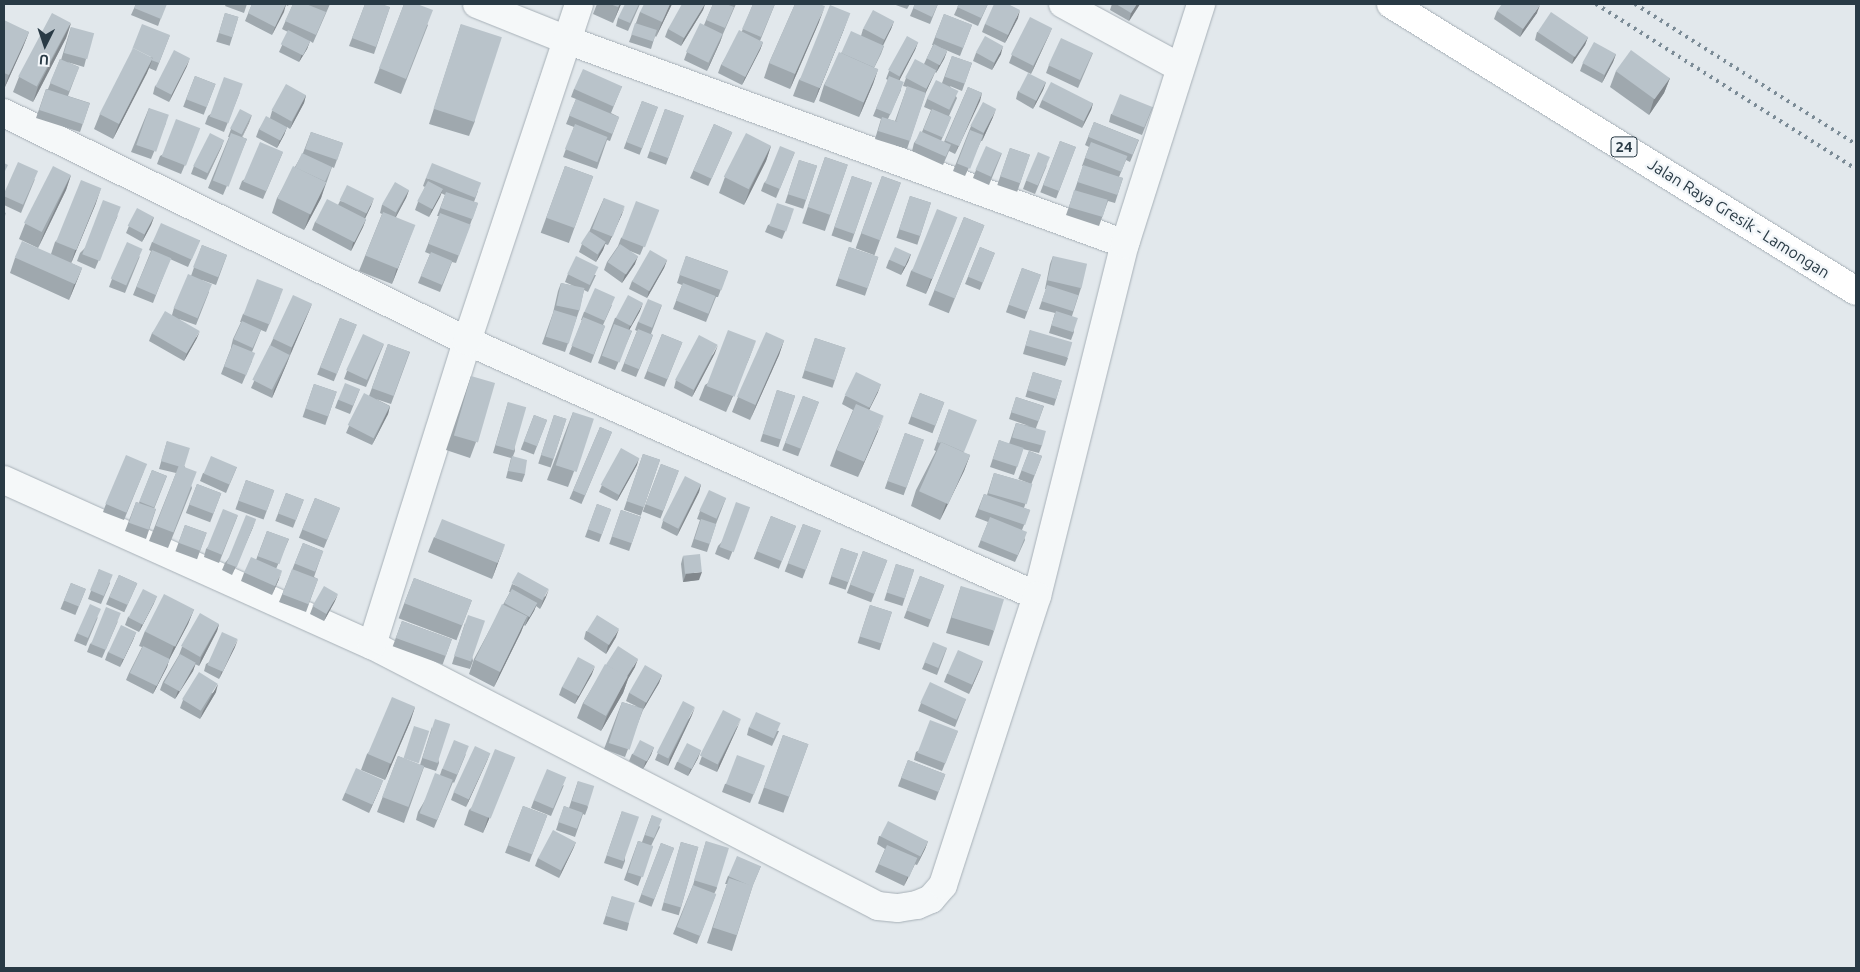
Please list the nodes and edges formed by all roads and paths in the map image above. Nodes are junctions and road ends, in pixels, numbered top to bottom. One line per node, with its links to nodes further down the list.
1 (477, 4): 6 (street)
2 (579, 4): 6 (street)
3 (1062, 4): 7 (street)
4 (1201, 4): 7 (street)
5 (1392, 4): 10 (highway, Jalan Raya Gresik - Lamongan / 24)
6 (567, 40): 9 (street); 11 (street)
7 (1179, 67): 9 (street)
8 (4, 113): 11 (street)
9 (1125, 244): 13 (street)
10 (1856, 291)
11 (467, 341): 13 (street); 14 (street)
12 (4, 480): 14 (street)
13 (1037, 596): 14 (street)
14 (372, 646)

